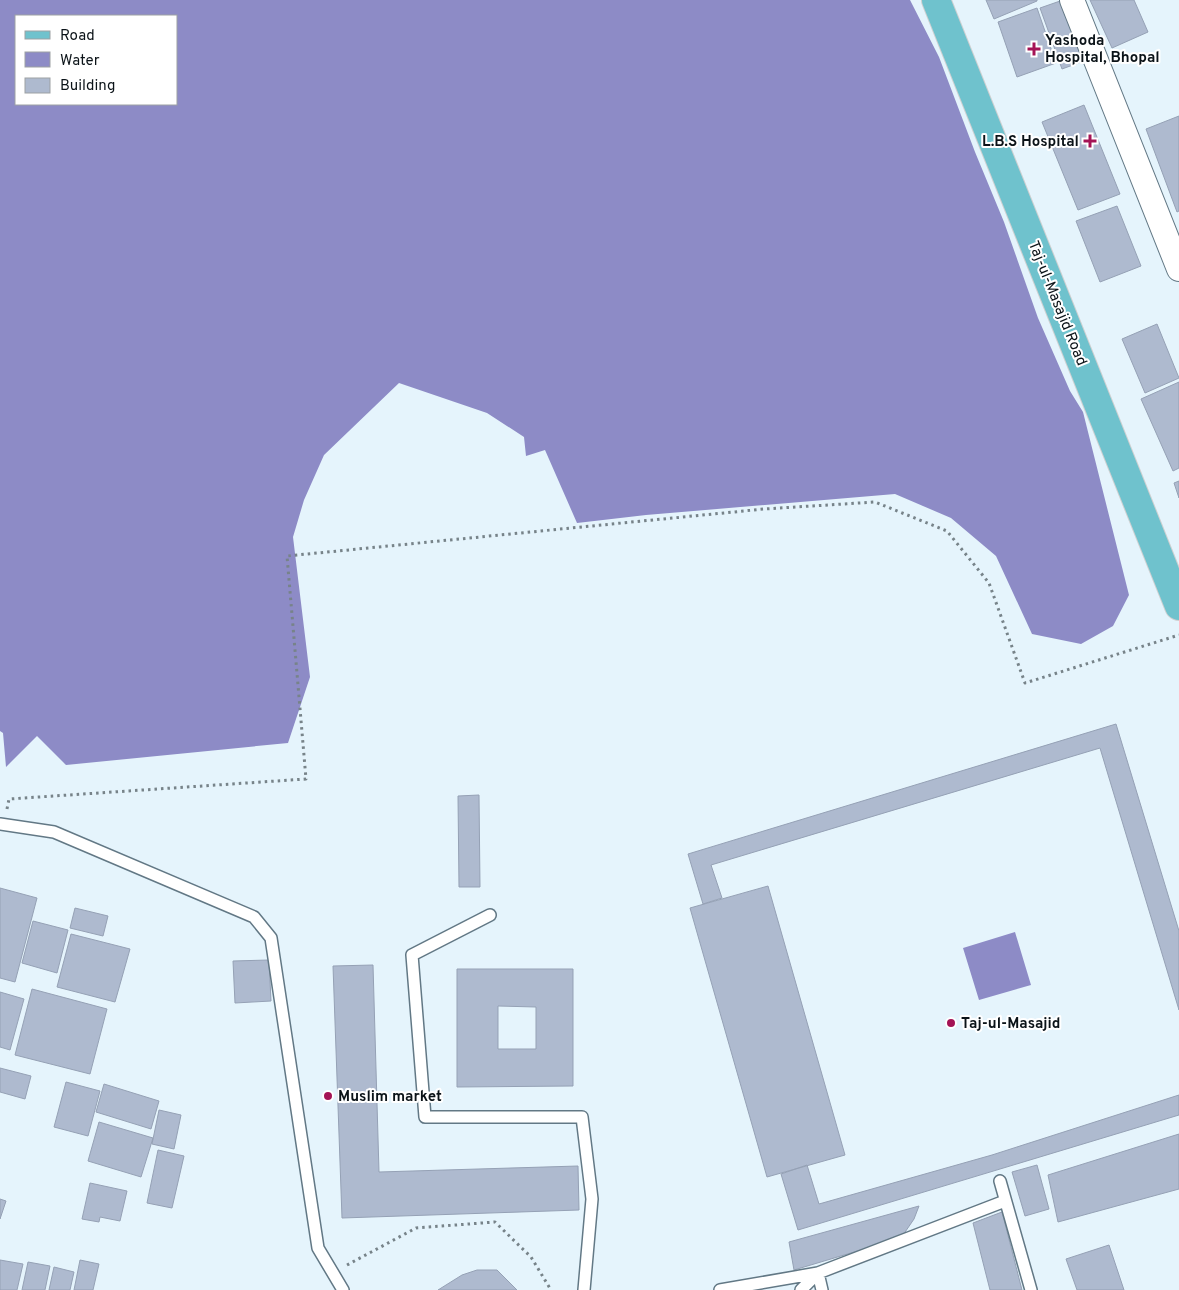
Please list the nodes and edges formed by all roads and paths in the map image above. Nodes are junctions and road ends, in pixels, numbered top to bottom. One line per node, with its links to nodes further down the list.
1 (936, 0): 4 (main road, Taj-ul-Masajid Road)
2 (1072, 0): 3 (street)
3 (1179, 270)
4 (1179, 606)
5 (1179, 634): 6 (path)
6 (2, 824): 10 (lane)
7 (490, 915): 14 (lane)
8 (1000, 1181): 9 (lane)
9 (1005, 1201): 11 (lane); 18 (lane)
10 (332, 1272): 12 (lane); 13 (path)
11 (818, 1272): 15 (lane); 16 (lane); 17 (lane)
12 (343, 1290)
13 (551, 1290)
14 (584, 1290)
15 (720, 1290)
16 (801, 1290)
17 (822, 1290)
18 (1031, 1290)

